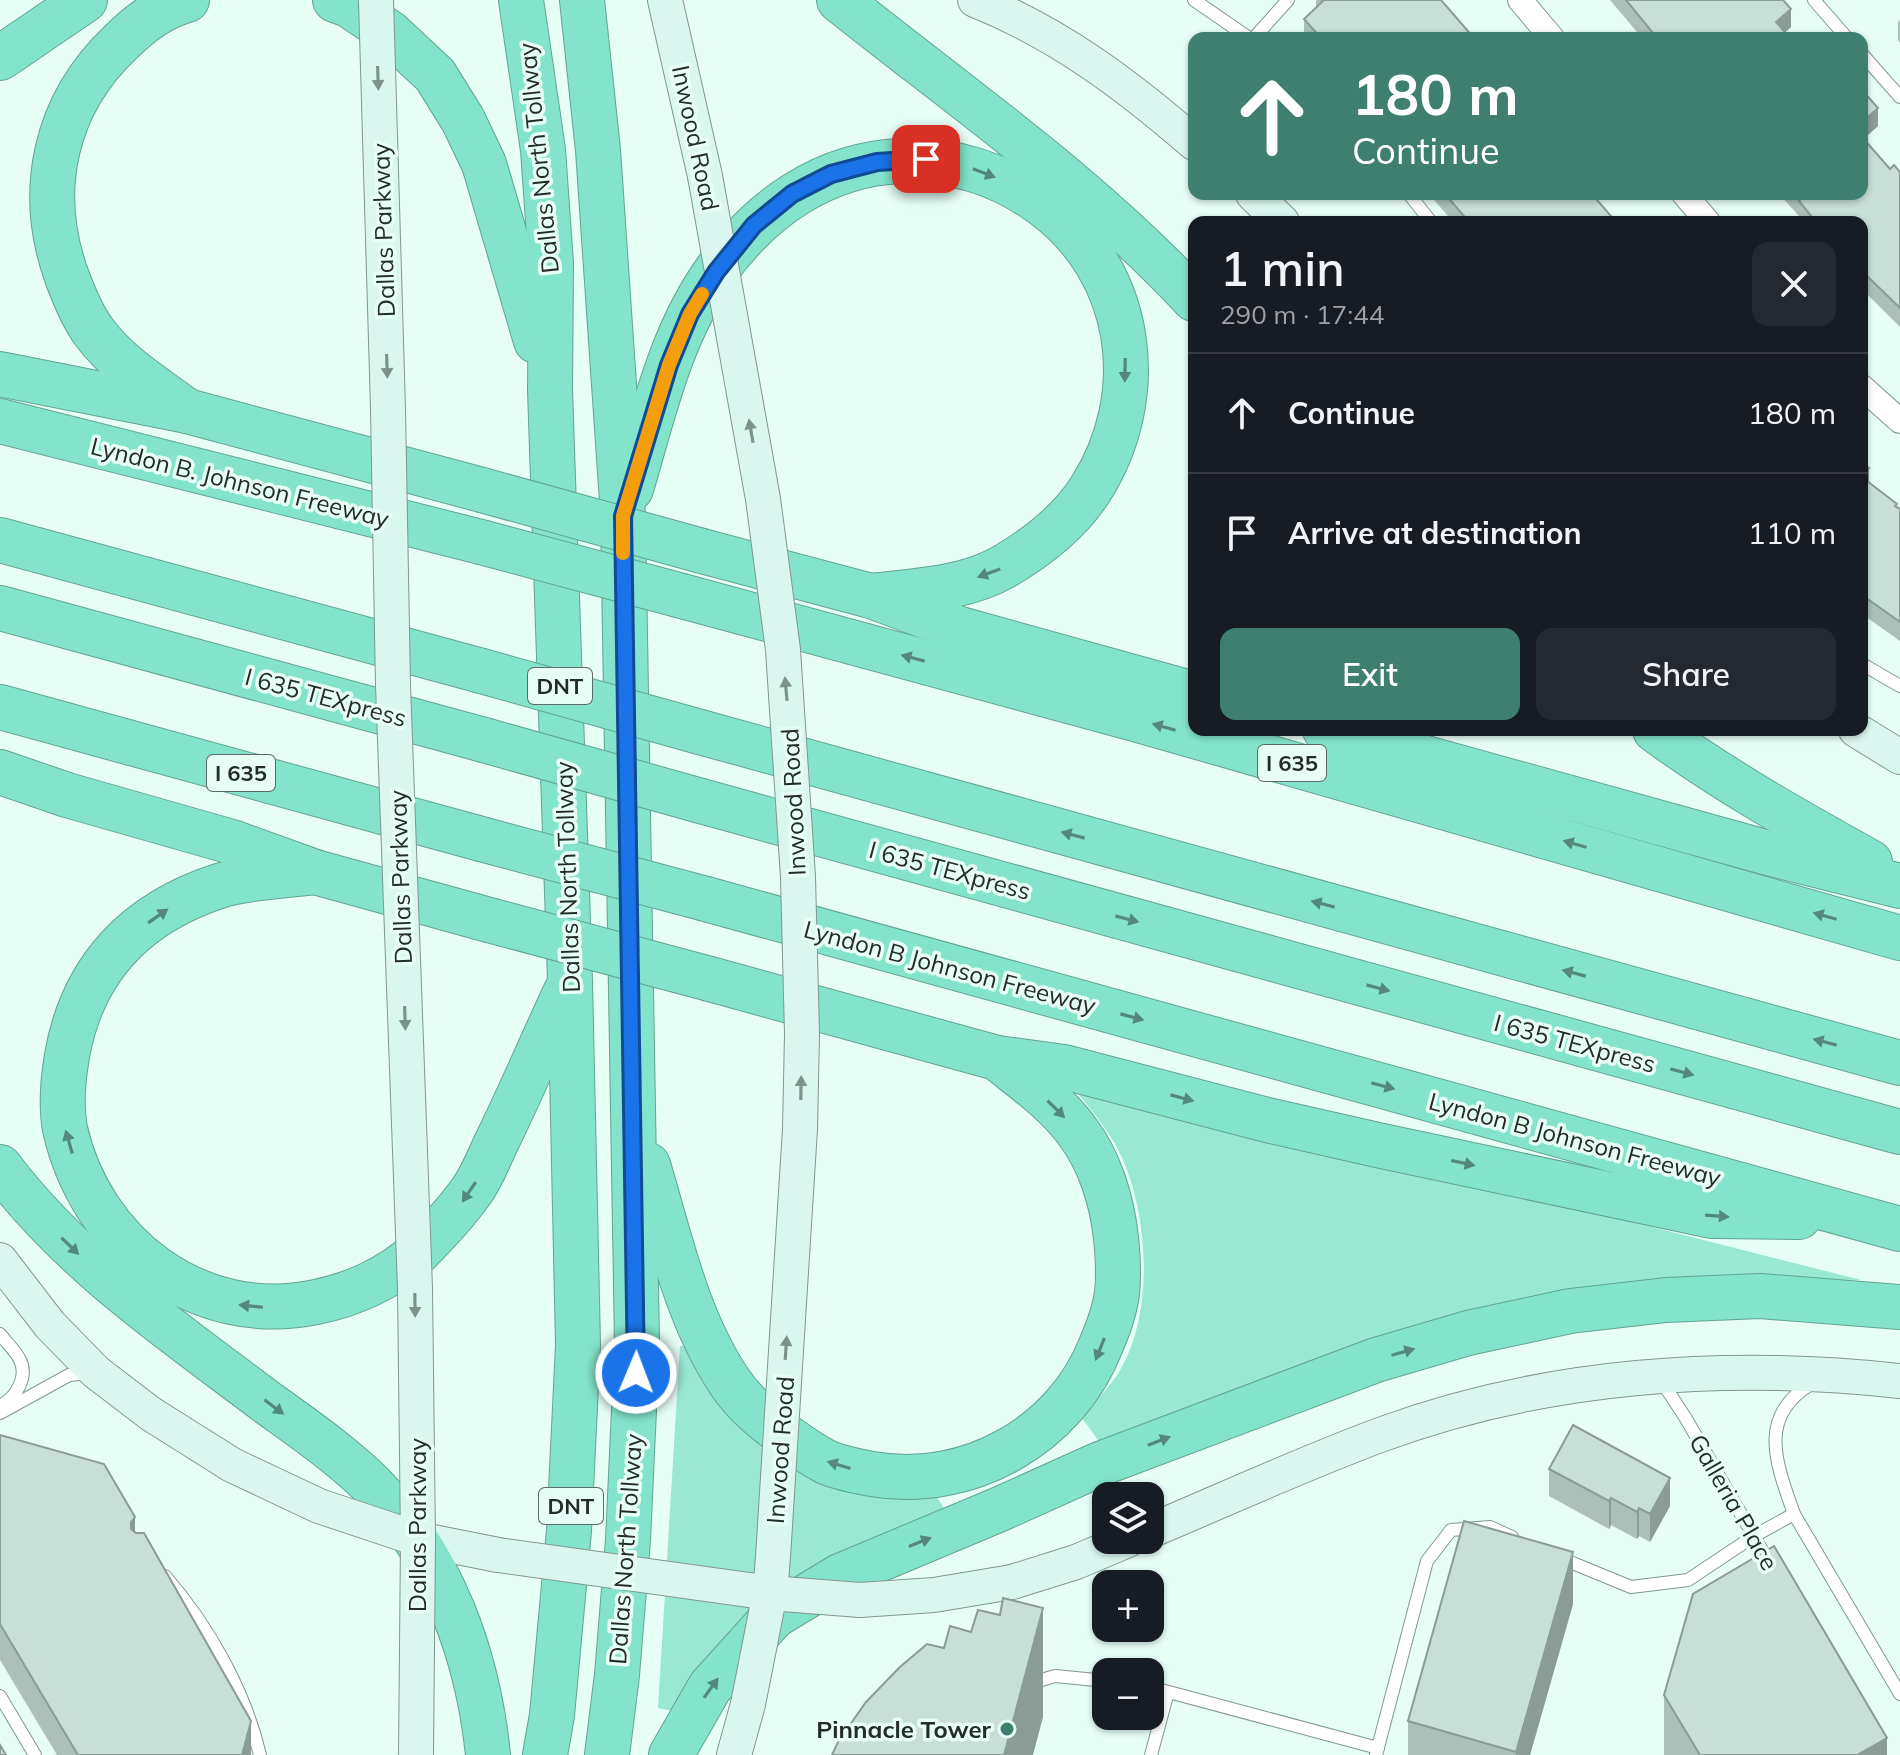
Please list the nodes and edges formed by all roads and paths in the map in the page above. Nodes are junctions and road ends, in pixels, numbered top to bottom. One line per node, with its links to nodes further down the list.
1 (85, 0): 18 (highway)
2 (187, 0): 32 (highway)
3 (335, 0): 30 (highway)
4 (376, 0): 73 (main road, Dallas Parkway, one-way to 73, bridge)
5 (521, 0): 30 (highway, Dallas North Tollway / DNT)
6 (582, 0): 35 (highway, Dallas North Tollway / DNT)
7 (665, 0): 79 (main road, Inwood Road, one-way to 7, bridge)
8 (839, 0): 28 (highway)
9 (975, 0): 21 (main road)
10 (1194, 0): 14 (lane)
11 (1288, 0): 15 (lane)
12 (1520, 0): 16 (street)
13 (1814, 0): 17 (lane)
14 (1242, 32)
15 (1257, 32)
16 (1547, 32)
17 (1842, 32)
18 (0, 58)
19 (1868, 61): 20 (lane)
20 (1900, 97)
21 (1188, 138)
22 (1259, 200): 25 (main road)
23 (1414, 200): 26 (lane)
24 (1689, 200): 27 (street)
25 (1276, 216)
26 (1426, 216)
27 (1703, 216)
28 (1188, 292)
29 (0, 374): 32 (highway)
30 (550, 390): 54 (highway, Dallas North Tollway / DNT)
31 (1868, 392): 34 (street)
32 (187, 411): 37 (highway, bridge)
33 (0, 421): 43 (highway, Lyndon B. Johnson Freeway / I 635, one-way to 33, bridge)
34 (1900, 421)
35 (623, 516): 37 (highway, one-way to 37); 57 (highway, Dallas North Tollway / DNT)
36 (0, 540): 56 (highway, one-way to 36, bridge)
37 (871, 596): 41 (highway)
38 (0, 608): 58 (highway, I 635 TEXpress, one-way to 58, bridge)
39 (1868, 667): 40 (lane)
40 (1900, 686)
41 (1188, 692)
42 (0, 707): 60 (highway, Lyndon B Johnson Freeway / I 635, one-way to 60, bridge)
43 (1188, 734)
44 (1194, 736): 53 (highway, Lyndon B. Johnson Freeway / I 635, one-way to 44, bridge)
45 (1347, 736): 52 (highway)
46 (1663, 736): 51 (highway)
47 (1866, 736): 48 (main road)
48 (1900, 757)
49 (0, 772): 50 (highway)
50 (315, 872): 54 (highway, one-way to 50); 55 (highway, bridge)
51 (1900, 879)
52 (1900, 886)
53 (1900, 938)
54 (570, 981): 91 (highway, Dallas North Tollway / DNT)
55 (997, 1058): 57 (highway, one-way to 57); 60 (highway, one-way to 60)
56 (1900, 1063)
57 (632, 1109): 92 (highway, Dallas North Tollway / DNT)
58 (1900, 1132)
59 (0, 1167): 90 (highway, one-way to 90)
60 (1881, 1224)
61 (0, 1260): 64 (main road)
62 (1900, 1307): 93 (highway, one-way to 62)
63 (0, 1334): 68 (lane)
64 (96, 1372): 69 (lane); 73 (main road, bridge)
65 (1829, 1373): 66 (main road); 67 (main road); 70 (lane, Galleria Place)
66 (1658, 1376): 71 (main road); 72 (lane, Galleria Place)
67 (1900, 1381)
68 (0, 1406)
69 (0, 1413)
70 (1794, 1514): 72 (lane); 84 (lane, Galleria Place)
71 (1164, 1525)
72 (1754, 1536): 75 (lane); 78 (lane, Galleria Place)
73 (418, 1539): 79 (main road, bridge); 89 (main road, Dallas Parkway, bridge)
74 (1524, 1542): 86 (lane)
75 (1549, 1553)
76 (1095, 1554): 79 (main road, bridge)
77 (158, 1568): 88 (lane)
78 (1778, 1577)
79 (770, 1593): 94 (main road, Inwood Road, bridge)
80 (1092, 1680): 81 (lane)
81 (1012, 1688)
82 (1164, 1691): 83 (lane)
83 (1168, 1692): 86 (lane); 95 (lane)
84 (1900, 1694)
85 (0, 1696): 87 (lane)
86 (1377, 1752)
87 (35, 1755)
88 (260, 1755)
89 (416, 1755)
90 (488, 1755)
91 (545, 1755)
92 (607, 1755)
93 (671, 1755)
94 (734, 1755)
95 (1151, 1755)

